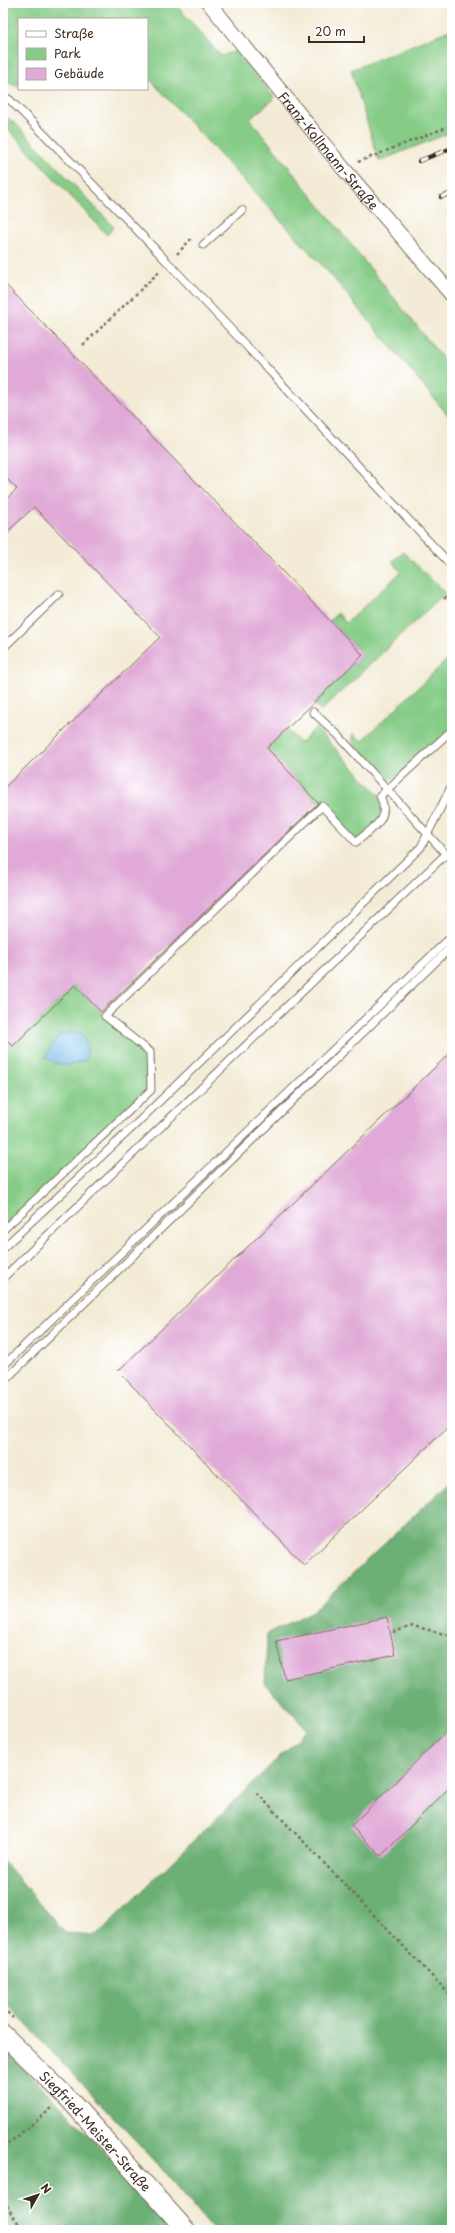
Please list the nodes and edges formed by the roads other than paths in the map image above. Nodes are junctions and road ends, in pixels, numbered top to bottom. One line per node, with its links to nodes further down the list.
1 (209, 3): 5 (street, Franz-Kollmann-Straße)
2 (3, 96): 6 (lane)
3 (242, 210): 4 (lane)
4 (203, 245)
5 (452, 295)
6 (452, 566)
7 (59, 594): 8 (lane)
8 (3, 648)
9 (313, 712): 12 (lane)
10 (452, 730): 12 (lane)
11 (452, 785): 13 (lane)
12 (387, 789): 13 (lane); 18 (lane)
13 (428, 834): 14 (lane); 19 (lane)
14 (446, 854): 15 (lane); 20 (lane)
15 (452, 861)
16 (452, 936): 21 (lane)
17 (452, 946): 22 (lane)
18 (3, 1230)
19 (3, 1248)
20 (3, 1278)
21 (3, 1366)
22 (3, 1382)
23 (3, 2034): 24 (street, Siegfried-Meister-Straße)
24 (186, 2230)

